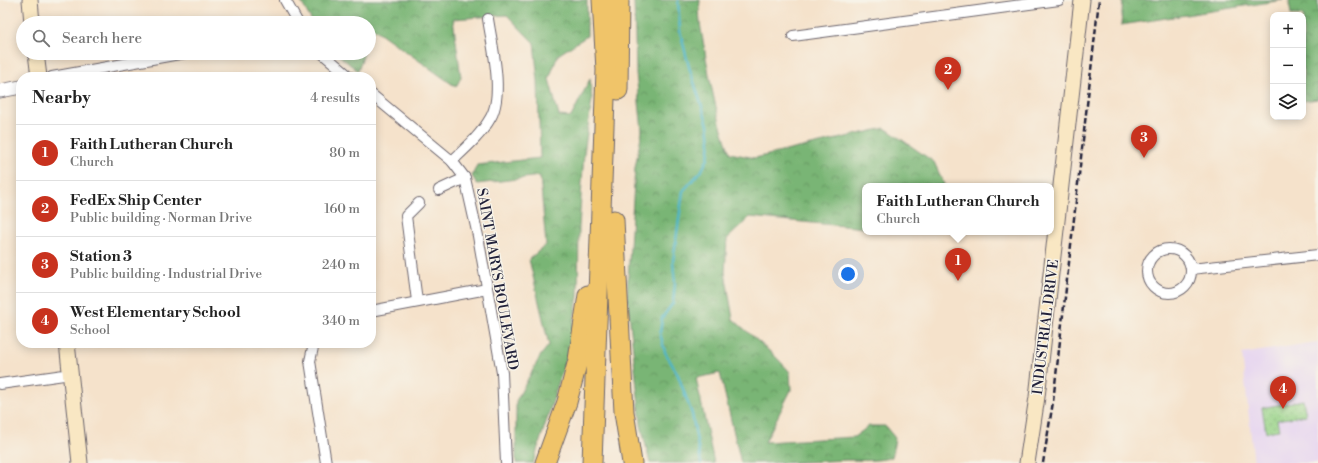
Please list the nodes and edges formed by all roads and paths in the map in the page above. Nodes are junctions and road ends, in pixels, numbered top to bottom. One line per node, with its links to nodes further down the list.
1 (30, 0): 7 (main road)
2 (285, 0): 8 (street)
3 (602, 0): 23 (highway)
4 (619, 0): 25 (highway)
5 (1059, 0): 10 (street)
6 (1082, 0): 42 (main road, INDUSTRIAL DRIVE)
7 (31, 16)
8 (294, 16)
9 (488, 19): 20 (street)
10 (793, 36)
11 (37, 60): 14 (main road)
12 (146, 60): 15 (street)
13 (330, 60): 16 (street)
14 (38, 72)
15 (80, 72)
16 (344, 72)
17 (16, 89): 18 (street)
18 (0, 91)
19 (376, 98): 20 (street, SAINT MARYS BOULEVARD)
20 (452, 162): 21 (street, SAINT MARYS BOULEVARD)
21 (465, 178): 22 (street); 28 (street, SAINT MARYS BOULEVARD)
22 (439, 190)
23 (602, 199): 38 (highway); 39 (highway)
24 (419, 203): 29 (street)
25 (614, 220): 40 (highway); 41 (highway)
26 (1318, 255): 27 (street)
27 (1192, 269): 27 (street)
28 (487, 288): 29 (street); 37 (street, SAINT MARYS BOULEVARD)
29 (417, 301): 30 (street)
30 (376, 310)
31 (67, 348): 33 (main road)
32 (313, 348): 36 (street)
33 (70, 374): 34 (street); 35 (main road)
34 (0, 384)
35 (80, 463)
36 (326, 463)
37 (506, 463)
38 (545, 463)
39 (592, 463)
40 (605, 463)
41 (632, 463)
42 (1027, 463)

